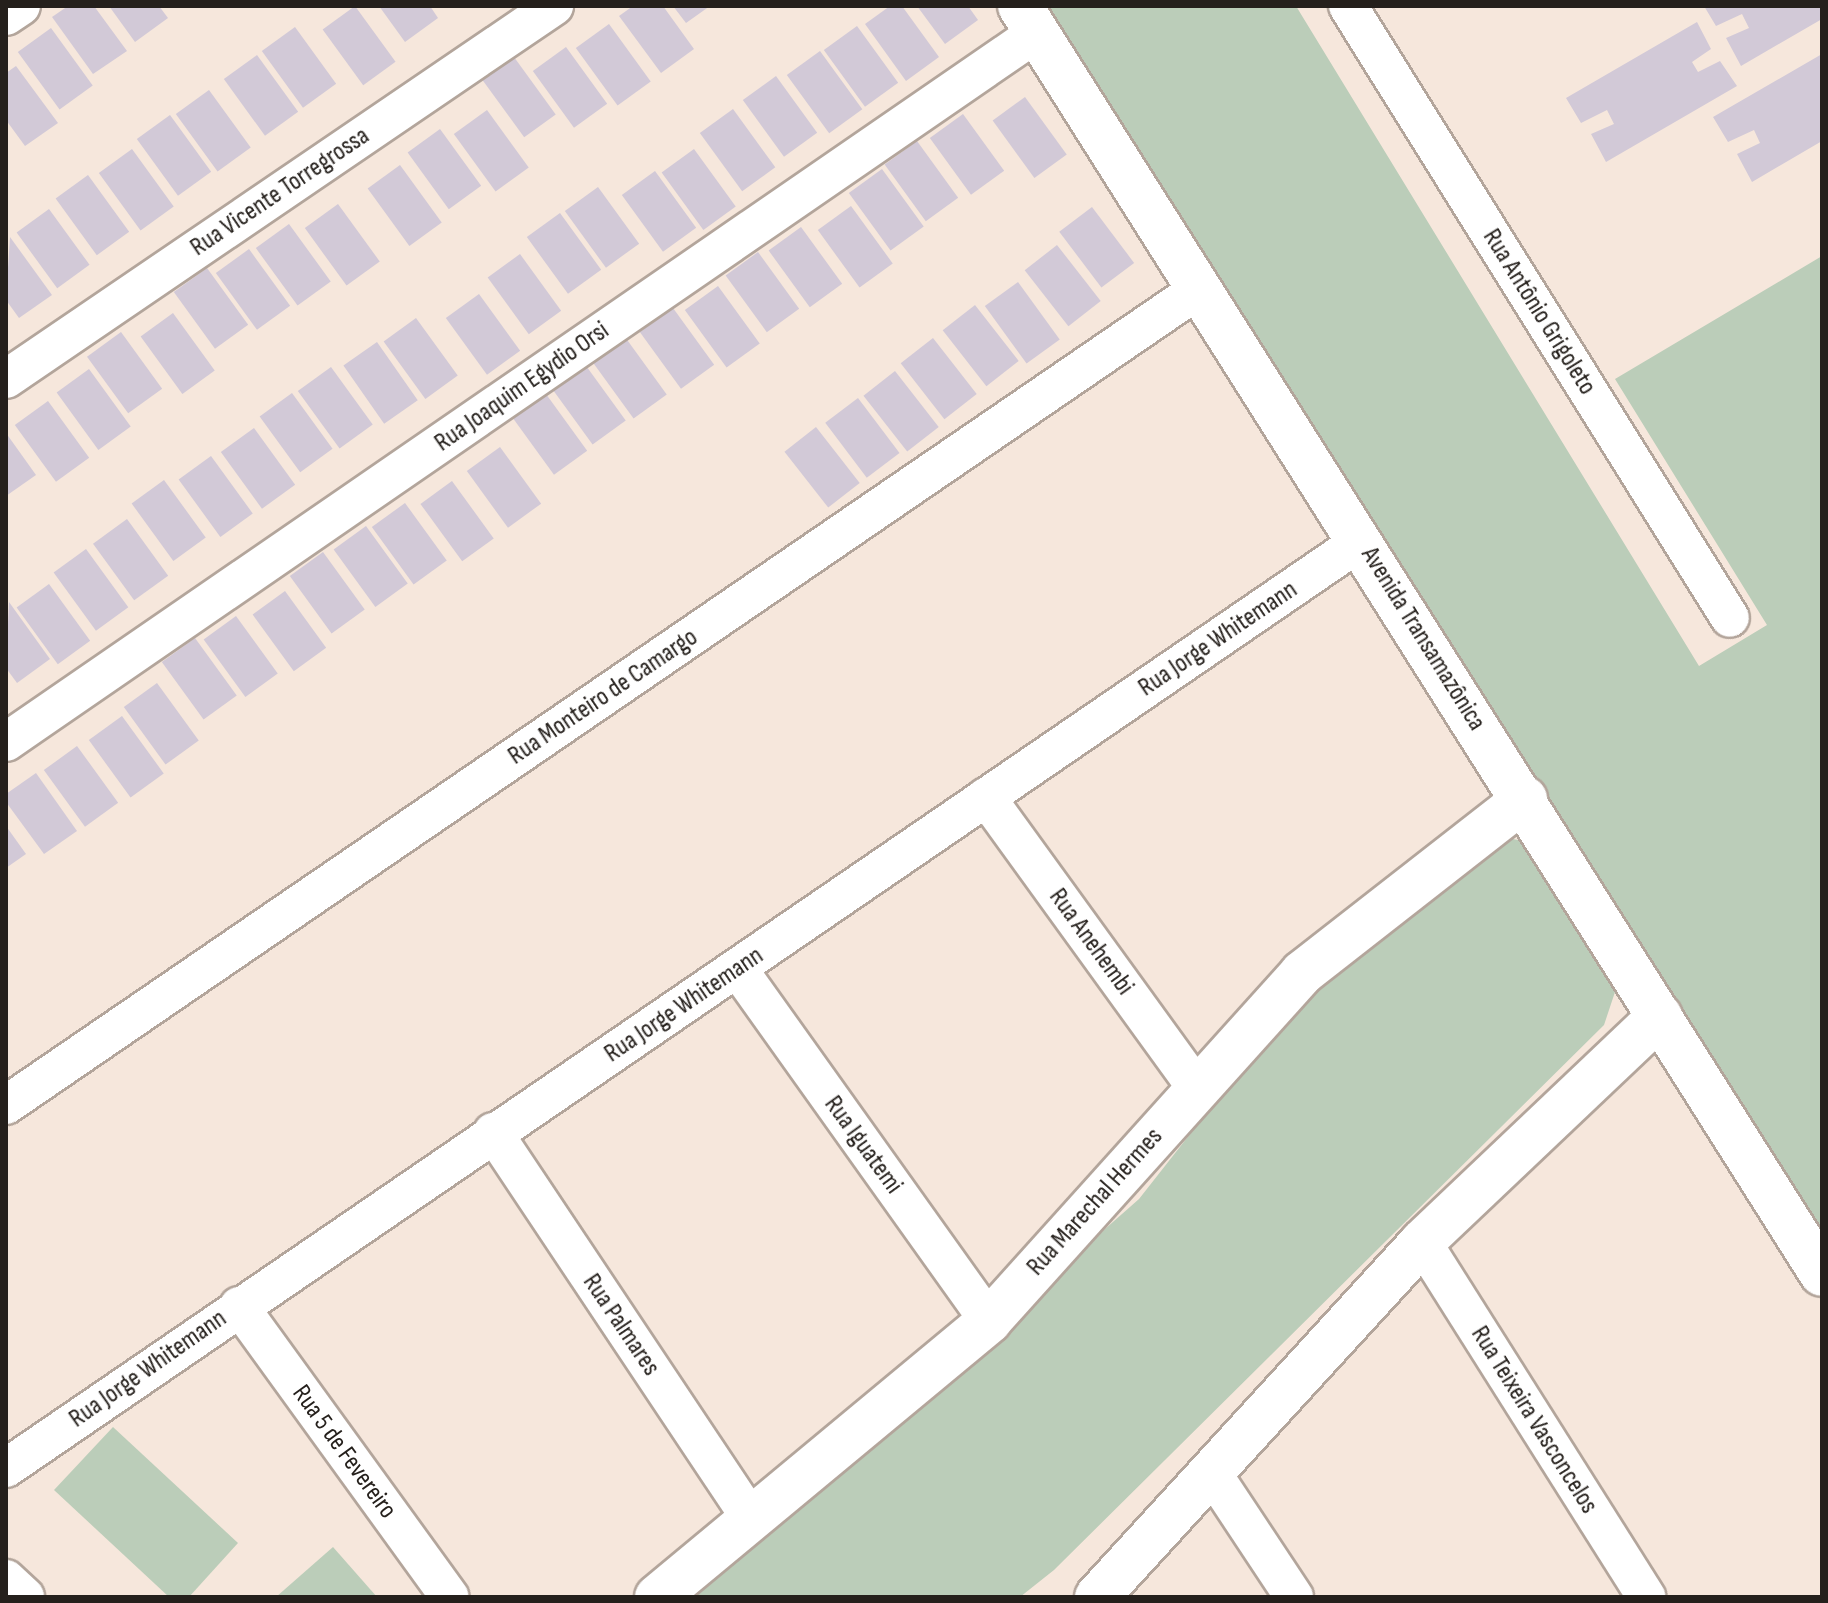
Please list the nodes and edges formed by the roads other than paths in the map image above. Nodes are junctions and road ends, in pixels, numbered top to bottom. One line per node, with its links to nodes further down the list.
1 (21, 6): 4 (street)
2 (554, 6): 7 (street, Rua Vicente Torregrossa)
3 (1348, 6): 9 (street, Rua Antônio Grigoleto)
4 (6, 16)
5 (1029, 19): 6 (street, Avenida Transamazônica); 10 (street, Rua Joaquim Egydio Orsi)
6 (1199, 289): 8 (street, Avenida Transamazônica); 16 (street, Rua Monteiro de Camargo)
7 (6, 379)
8 (1361, 541): 11 (street, Rua Jorge Whitemann); 12 (street, Avenida Transamazônica)
9 (1730, 618)
10 (6, 742)
11 (986, 797): 13 (street, Rua Jorge Whitemann); 15 (street, Rua Anehembi)
12 (1525, 799): 14 (street, Avenida Transamazônica); 15 (street, Rua Marechal Hermes)
13 (738, 969): 17 (street, Rua Jorge Whitemann); 21 (street, Rua Iguatemi)
14 (1660, 1016): 18 (street); 19 (street, Avenida Transamazônica)
15 (1197, 1088): 21 (street, Rua Marechal Hermes)
16 (6, 1105)
17 (493, 1132): 20 (street, Rua Jorge Whitemann); 24 (street, Rua Palmares)
18 (1422, 1242): 23 (street); 31 (street, Rua Teixeira Vasconcelos)
19 (1822, 1274)
20 (239, 1306): 22 (street, Rua Jorge Whitemann); 27 (street, Rua 5 de Fevereiro)
21 (989, 1321): 24 (street, Rua Marechal Hermes)
22 (6, 1468)
23 (1214, 1476): 29 (street); 30 (street)
24 (750, 1517): 28 (street, Rua Marechal Hermes)
25 (6, 1579): 26 (street)
26 (25, 1597)
27 (450, 1597)
28 (657, 1597)
29 (1097, 1597)
30 (1294, 1597)
31 (1646, 1597)

